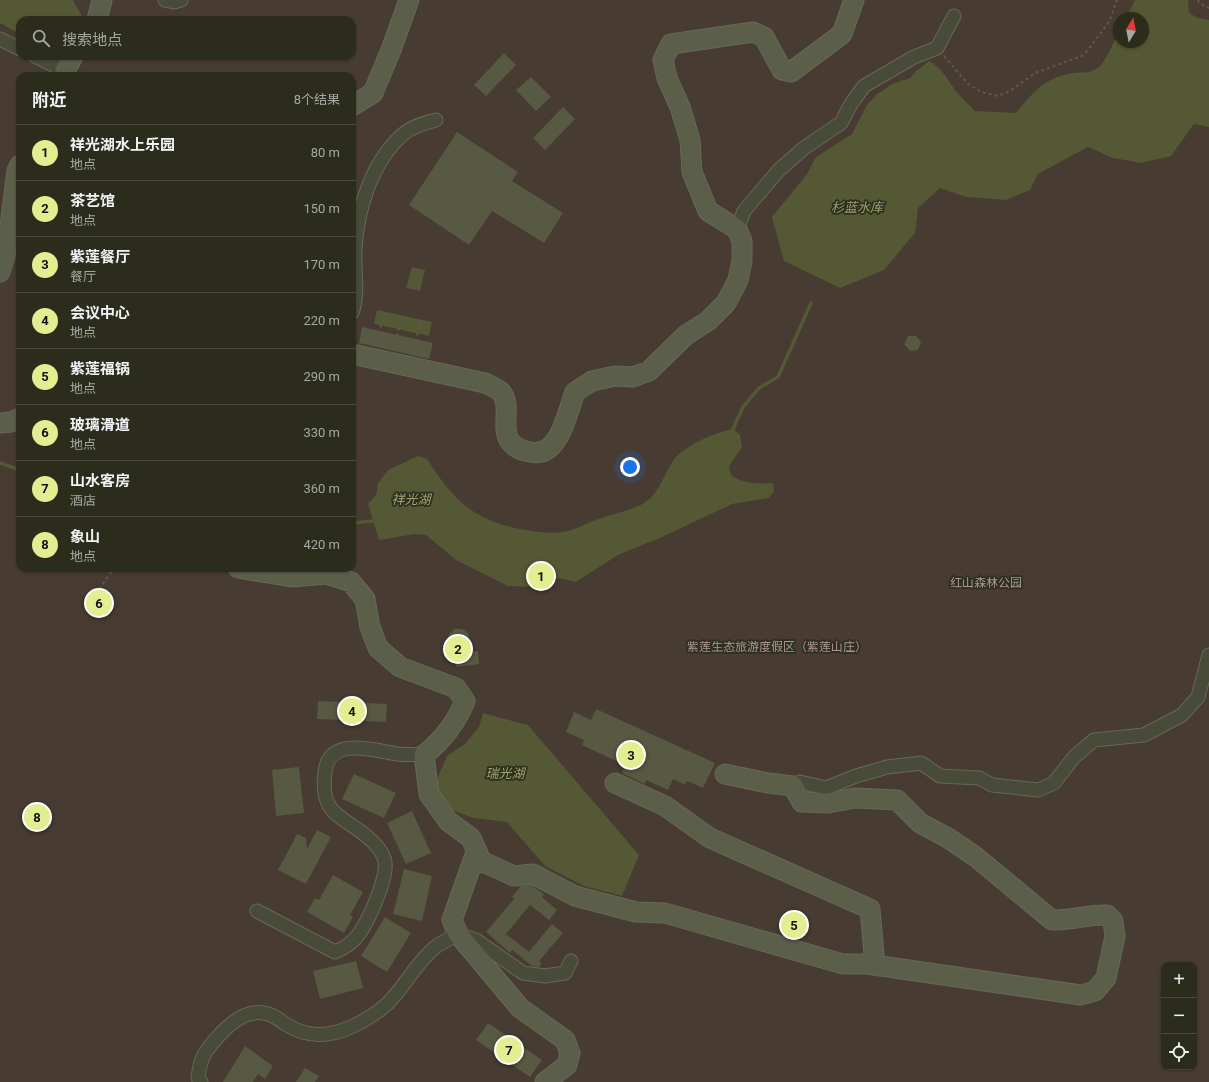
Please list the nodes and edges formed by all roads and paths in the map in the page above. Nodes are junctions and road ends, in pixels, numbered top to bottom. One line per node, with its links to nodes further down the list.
1 (102, 0): 9 (street)
2 (165, 0): 3 (street)
3 (181, 0)
4 (409, 0): 16 (street)
5 (854, 0): 19 (street)
6 (1117, 0): 13 (path)
7 (1198, 0): 8 (path)
8 (1209, 8)
9 (97, 16)
10 (954, 16): 13 (street)
11 (0, 39): 12 (street)
12 (16, 47)
13 (937, 48): 19 (street)
14 (46, 60): 15 (street)
15 (68, 68)
16 (356, 103)
17 (436, 120): 20 (street)
18 (16, 179): 21 (street)
19 (737, 229): 27 (street)
20 (356, 241)
21 (0, 272)
22 (385, 312): 26 (path)
23 (402, 315): 27 (path)
24 (421, 320): 27 (path)
25 (356, 355): 26 (street)
26 (371, 359): 27 (street)
27 (399, 365)
28 (16, 419): 29 (street)
29 (0, 423)
30 (111, 572): 32 (path)
31 (262, 572): 34 (street)
32 (96, 594)
33 (1209, 655): 37 (street)
34 (424, 754): 38 (street); 39 (street)
35 (725, 774): 37 (street)
36 (615, 783): 42 (street)
37 (793, 786): 42 (street)
38 (476, 852): 40 (street); 42 (street)
39 (257, 911)
40 (458, 934): 41 (street); 43 (street); 44 (street)
41 (571, 961)
42 (875, 965)
43 (201, 1082)
44 (545, 1082)

